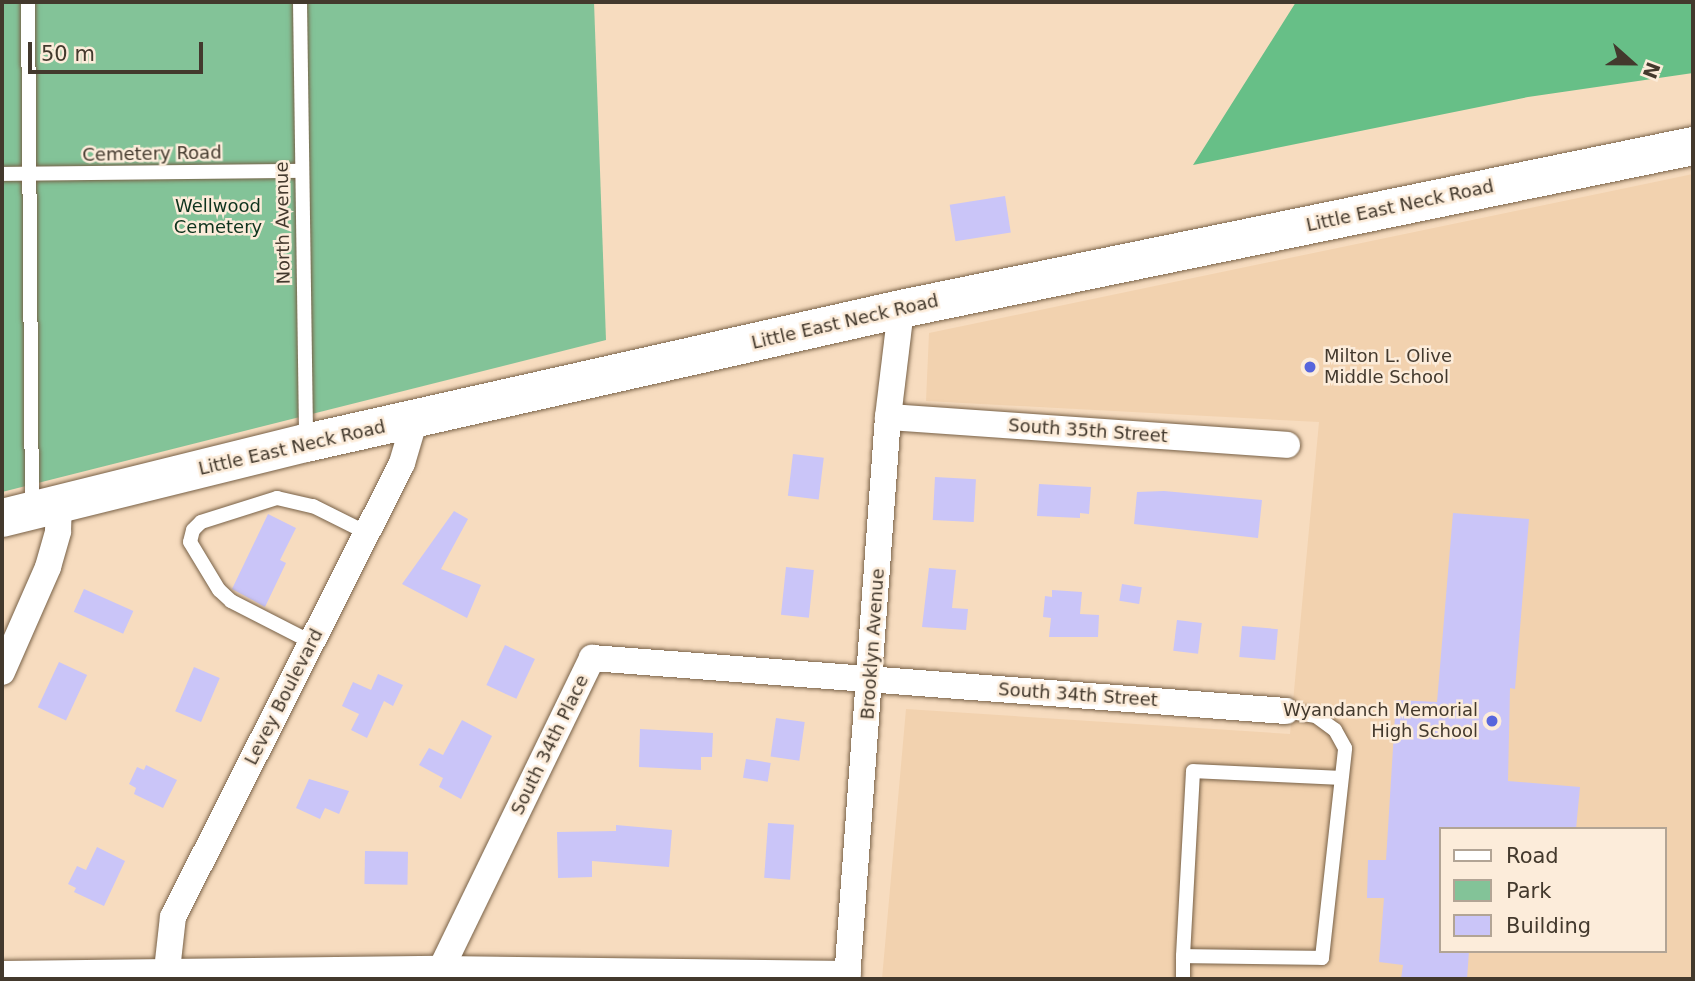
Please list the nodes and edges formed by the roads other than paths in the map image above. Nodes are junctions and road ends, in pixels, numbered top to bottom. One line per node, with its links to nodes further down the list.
1 (28, 2): 6 (lane)
2 (300, 2): 4 (lane, North Avenue)
3 (1693, 146): 7 (main road, Little East Neck Road)
4 (302, 172): 6 (lane, Cemetery Road); 10 (lane, North Avenue)
5 (2, 174): 6 (lane, Cemetery Road)
6 (29, 174): 12 (lane)
7 (901, 309): 8 (street, Brooklyn Avenue); 9 (main road, Little East Neck Road)
8 (888, 418): 11 (street, South 35th Street); 16 (street, Brooklyn Avenue)
9 (415, 419): 10 (main road, Little East Neck Road); 13 (street, Levey Boulevard)
10 (306, 443): 12 (main road, Little East Neck Road)
11 (1287, 445)
12 (31, 511): 15 (street)
13 (367, 533): 14 (street, Levey Boulevard); 14 (lane)
14 (311, 642): 22 (street, Levey Boulevard)
15 (2, 672)
16 (870, 679): 17 (street, South 34th Street); 20 (street, South 34th Place); 23 (street, Brooklyn Avenue)
17 (1286, 711): 18 (lane)
18 (1341, 778): 19 (lane); 19 (lane)
19 (1183, 956): 24 (lane)
20 (441, 969): 22 (street); 23 (street)
21 (2, 974): 22 (street)
22 (166, 975)
23 (847, 977)
24 (1183, 979)

